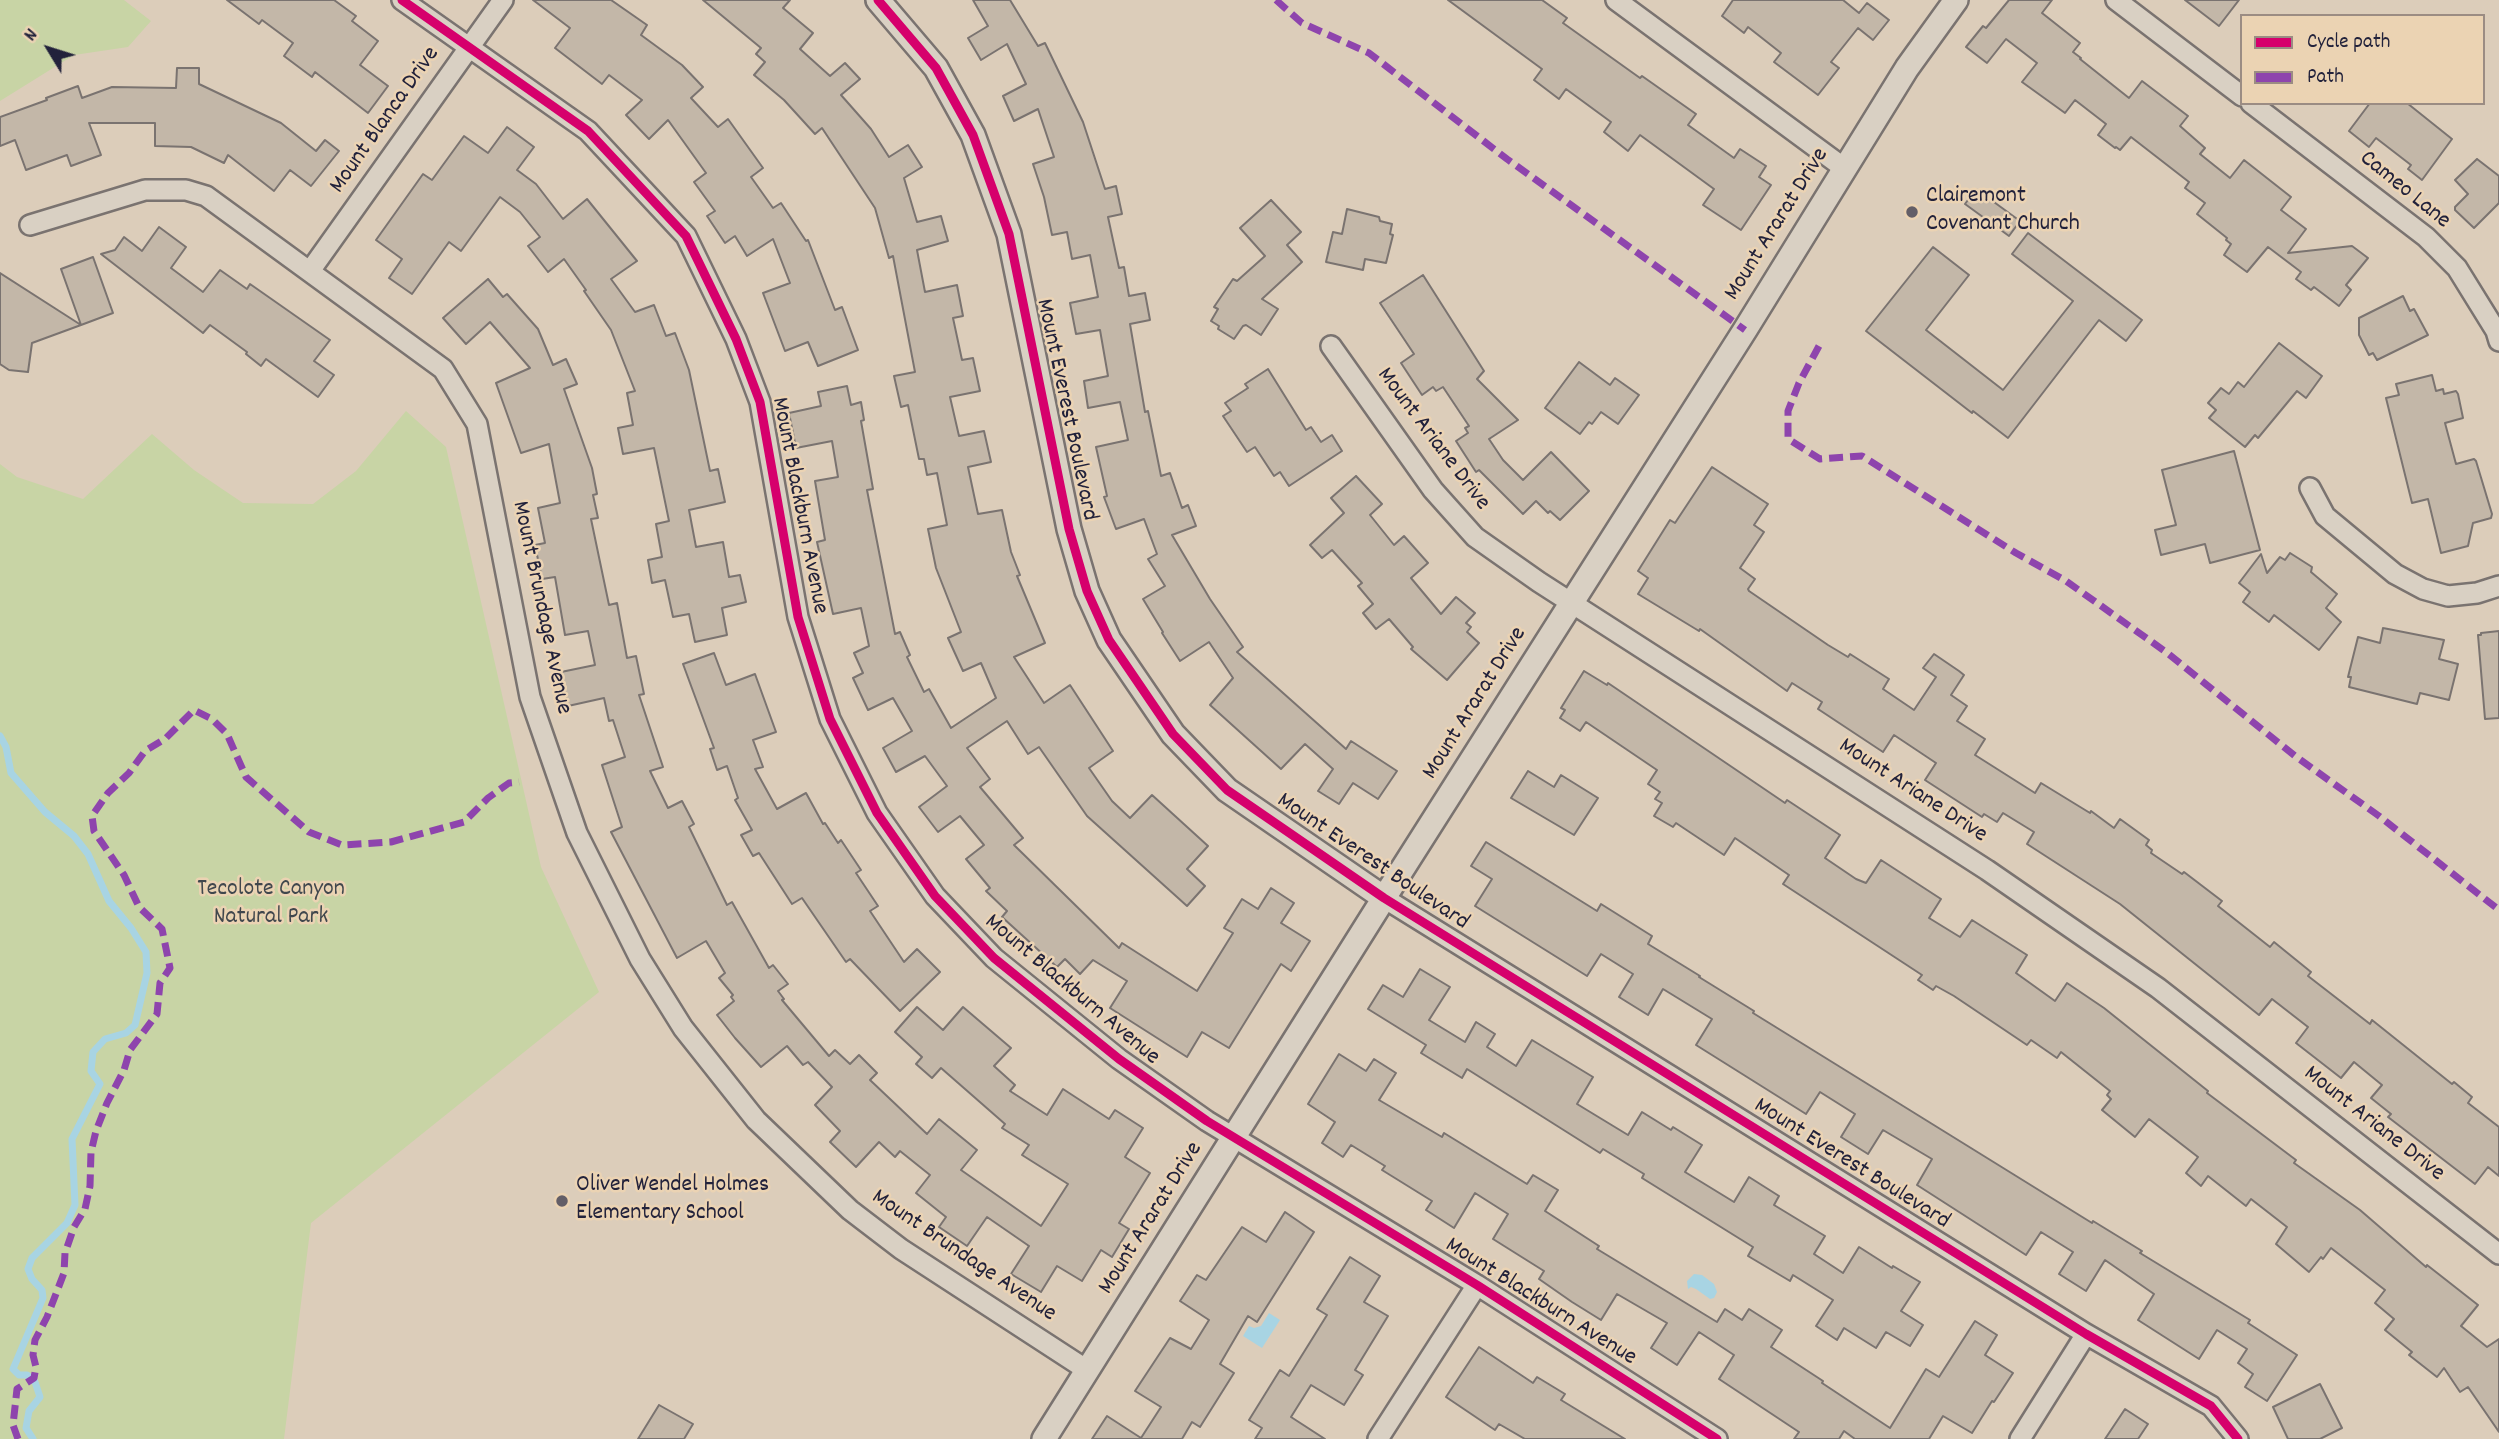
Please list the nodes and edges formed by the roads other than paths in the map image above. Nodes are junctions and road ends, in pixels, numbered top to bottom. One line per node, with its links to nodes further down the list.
1 (402, 0): 7 (street, Mount Blackburn Avenue)
2 (503, 0): 7 (street, Mount Blanca Drive)
3 (878, 0): 18 (street, Mount Everest Boulevard)
4 (1616, 0): 10 (street)
5 (1956, 0): 10 (street, Mount Ararat Drive)
6 (2116, 0): 8 (street)
7 (468, 48): 12 (street, Mount Blanca Drive); 19 (street, Mount Blackburn Avenue)
8 (2240, 94)
9 (2254, 105): 13 (street, Cameo Lane)
10 (1844, 168): 17 (street, Mount Ararat Drive)
11 (30, 225): 12 (street, Mount Brundage Avenue)
12 (310, 271): 23 (street, Mount Brundage Avenue)
13 (2499, 341)
14 (1331, 346): 17 (street, Mount Ariane Drive)
15 (2310, 488): 16 (street)
16 (2499, 586)
17 (1572, 601): 18 (street, Mount Ararat Drive); 20 (street, Mount Ariane Drive)
18 (1384, 898): 19 (street, Mount Ararat Drive); 22 (street, Mount Everest Boulevard)
19 (1234, 1138): 21 (street, Mount Blackburn Avenue); 23 (street, Mount Ararat Drive)
20 (2499, 1254)
21 (1477, 1285): 24 (street, Mount Blackburn Avenue); 26 (street)
22 (2086, 1334): 27 (street); 28 (street, Mount Everest Boulevard)
23 (1087, 1370): 25 (street, Mount Ararat Drive)
24 (1710, 1437)
25 (1044, 1439)
26 (1378, 1439)
27 (2020, 1439)
28 (2238, 1439)

